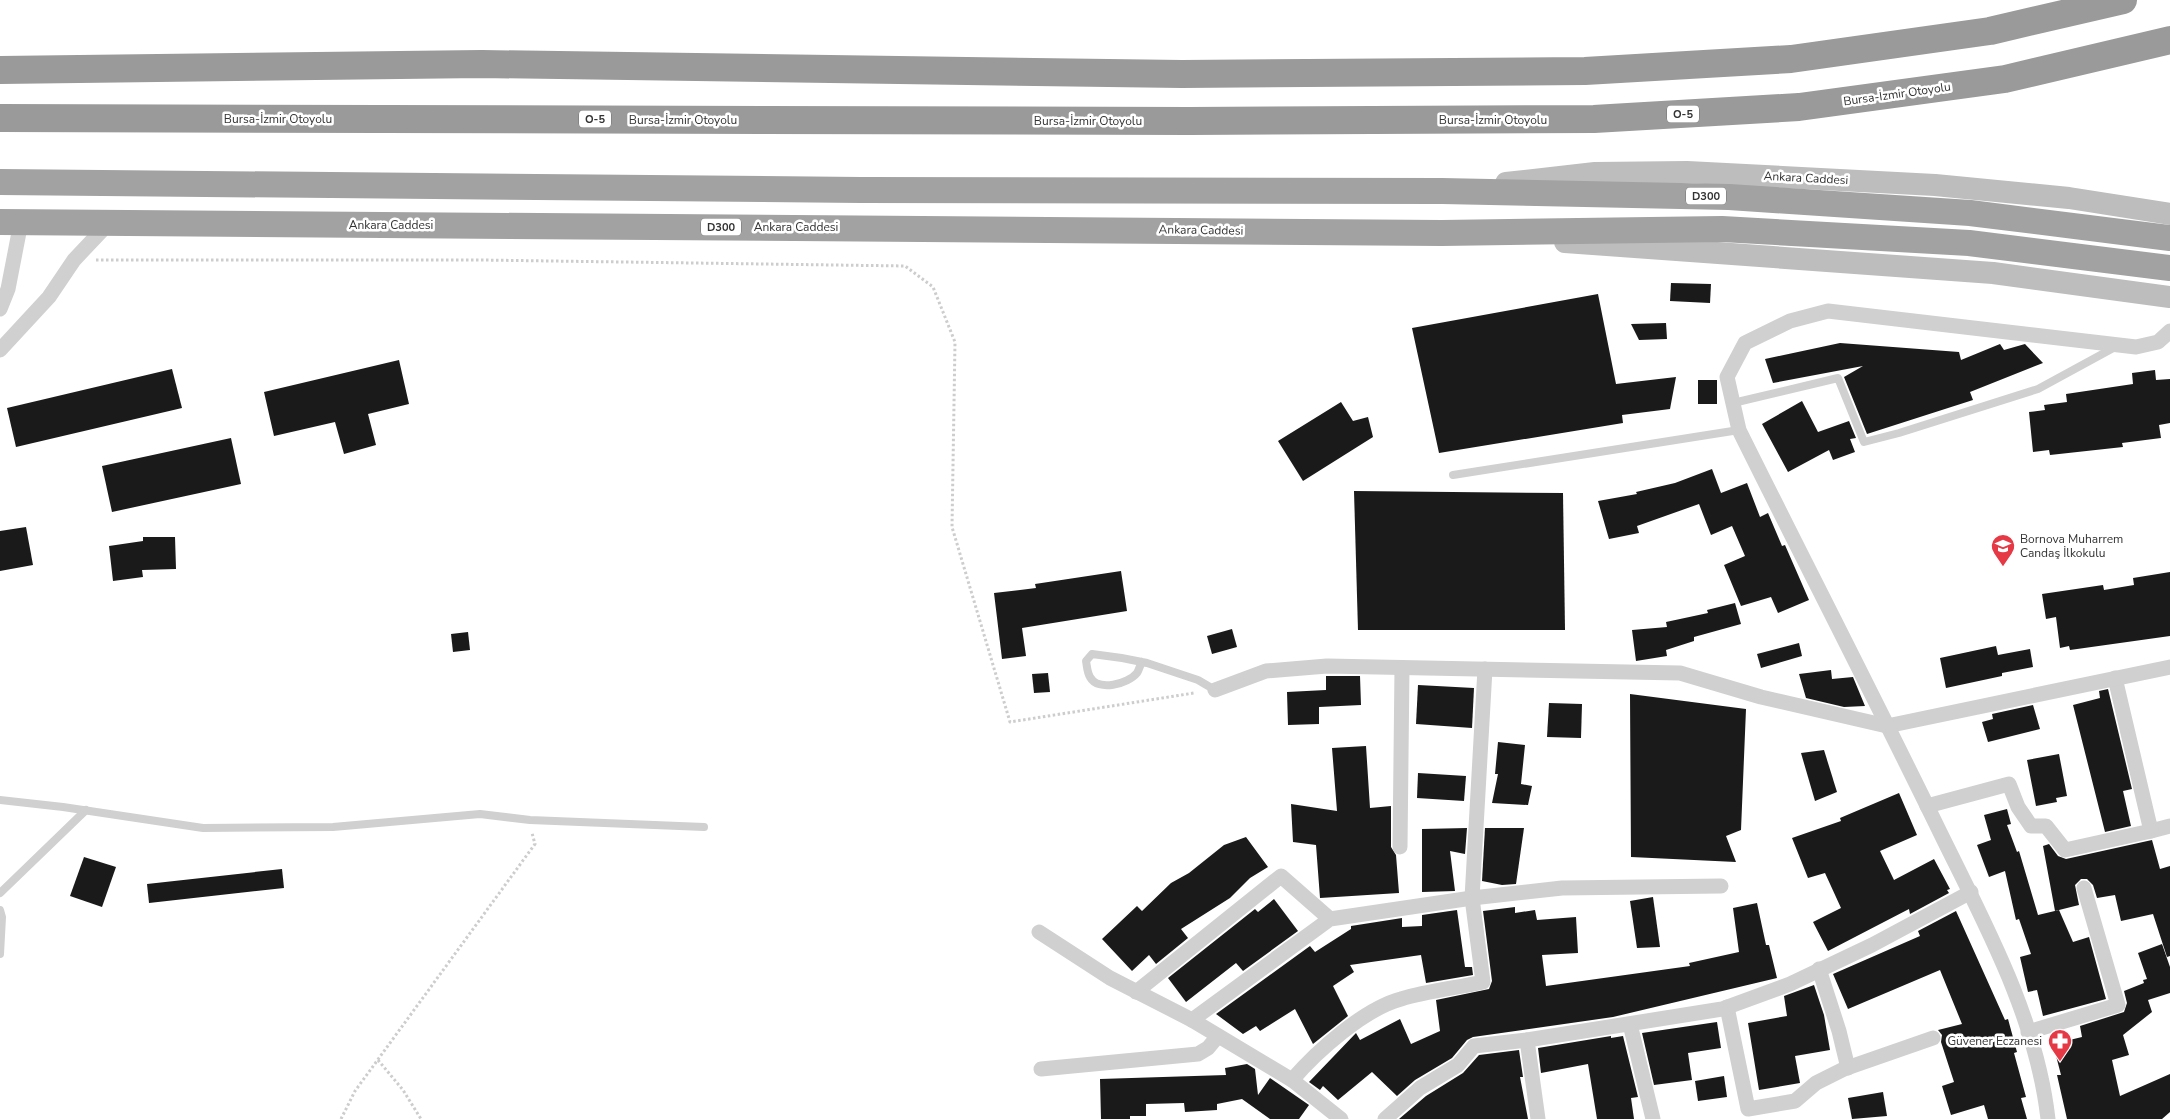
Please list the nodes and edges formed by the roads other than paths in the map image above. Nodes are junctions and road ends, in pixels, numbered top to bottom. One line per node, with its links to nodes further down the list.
1 (2123, 0): 3 (highway)
2 (2170, 40): 4 (highway, Bursa-İzmir Otoyolu / O-5)
3 (0, 70)
4 (0, 118)
5 (0, 182): 6 (highway, Ankara Caddesi / D300)
6 (1442, 191): 7 (main road, Ankara Caddesi); 11 (highway, Ankara Caddesi / D300)
7 (2170, 214)
8 (11, 222): 9 (highway, Ankara Caddesi / D300); 14 (street)
9 (108, 224): 10 (highway, Ankara Caddesi / D300); 17 (street)
10 (1442, 232): 12 (highway, Ankara Caddesi / D300); 13 (main road, Ankara Caddesi)
11 (2170, 238)
12 (2170, 268)
13 (2168, 300)
14 (0, 309)
15 (2170, 331): 16 (street)
16 (2118, 345): 18 (street); 18 (lane)
17 (0, 350)
18 (1733, 404): 19 (street)
19 (1740, 430): 20 (lane); 27 (street)
20 (1453, 475)
21 (1142, 662): 21 (lane); 26 (lane)
22 (2170, 666): 25 (street)
23 (1402, 668): 24 (street); 26 (street); 34 (street)
24 (1485, 669): 27 (street); 39 (street)
25 (2114, 678): 27 (street); 33 (street)
26 (1215, 690)
27 (1887, 726): 29 (street)
28 (0, 800): 30 (lane)
29 (1927, 806): 33 (street); 38 (street)
30 (86, 810): 32 (lane); 37 (lane)
31 (2170, 826): 33 (street)
32 (704, 827)
33 (2151, 831)
34 (1400, 847)
35 (1721, 886): 39 (street)
36 (2084, 888): 49 (street)
37 (0, 892)
38 (1971, 892): 44 (street); 49 (street)
39 (1472, 898): 41 (street); 55 (street)
40 (0, 910): 43 (lane)
41 (1330, 919): 45 (street); 47 (street)
42 (1039, 932): 45 (street)
43 (0, 954)
44 (1819, 969): 46 (street); 53 (street)
45 (1136, 992): 47 (street)
46 (1727, 1007): 48 (street); 53 (street)
47 (1192, 1020): 50 (street)
48 (1630, 1024): 52 (street); 59 (street)
49 (2028, 1032): 60 (street)
50 (1218, 1036): 54 (street); 55 (street)
51 (1933, 1038): 53 (street)
52 (1527, 1040): 57 (street); 58 (street)
53 (1848, 1068)
54 (1041, 1069)
55 (1292, 1080): 56 (street)
56 (1341, 1119)
57 (1385, 1119)
58 (1538, 1119)
59 (1653, 1119)
60 (2048, 1119)

